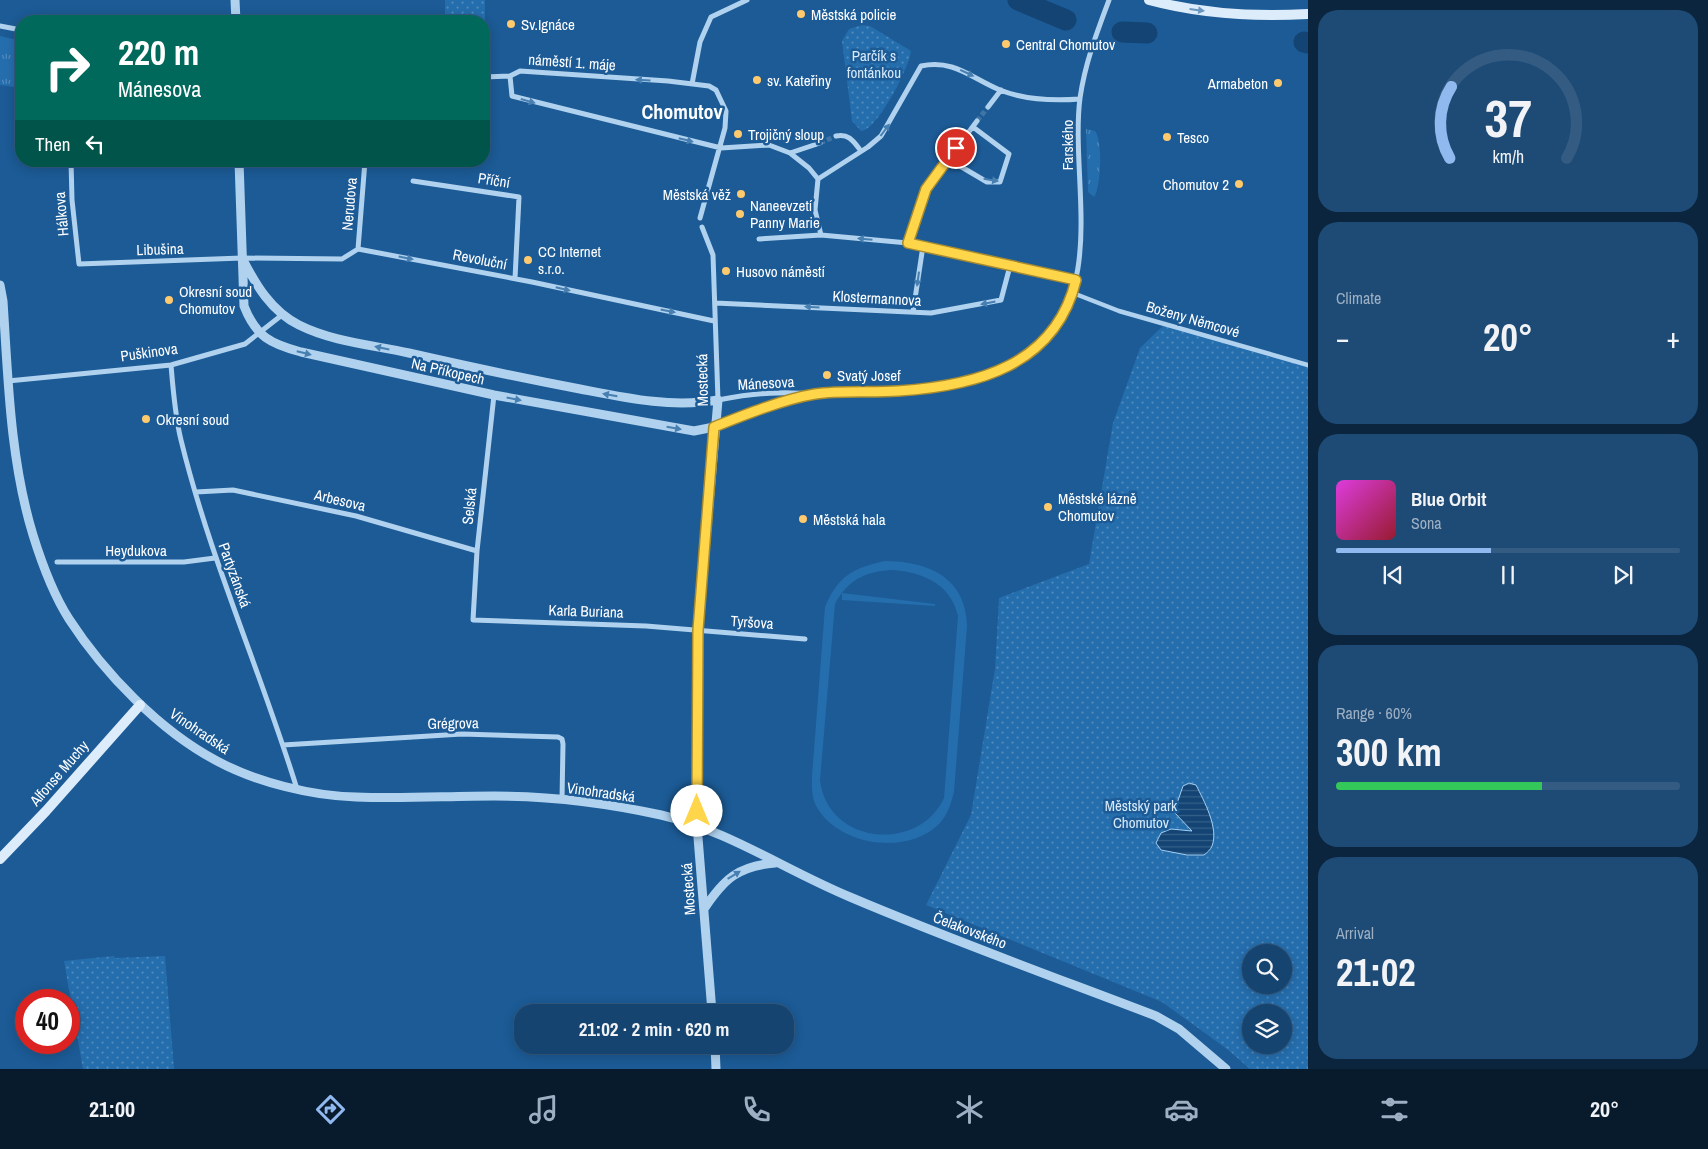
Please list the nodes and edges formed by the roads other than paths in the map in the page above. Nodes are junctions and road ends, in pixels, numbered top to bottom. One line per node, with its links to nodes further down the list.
1 (235, 0): 6 (street)
2 (747, 0): 11 (street)
3 (1109, 0): 13 (street, Farského)
4 (1149, 0): 5 (main road, one-way to 5)
5 (1308, 14)
6 (236, 15)
7 (0, 26): 8 (street)
8 (15, 29)
9 (510, 76): 10 (street); 11 (street, náměstí 1. máje, one-way to 9); 19 (street, náměstí 1. máje, one-way to 19)
10 (490, 77)
11 (692, 84): 19 (street, náměstí 1. máje)
12 (1001, 90): 13 (street); 14 (street); 20 (street, one-way to 12)
13 (1080, 99): 39 (street, Farského)
14 (988, 107)
15 (977, 121): 16 (street)
16 (973, 126): 22 (street); 22 (street, one-way to 16)
17 (836, 136): 20 (street)
18 (820, 143): 21 (street)
19 (721, 148): 21 (street, náměstí 1. máje); 28 (street)
20 (861, 151): 27 (street)
21 (790, 153): 27 (street, náměstí 1. máje)
22 (948, 159): 32 (street)
23 (71, 167): 36 (street, Hálkova)
24 (239, 167): 35 (street, Na Příkopech)
25 (365, 167): 34 (street, Nerudova)
26 (413, 180): 38 (street, Příční)
27 (818, 180): 30 (street)
28 (700, 218)
29 (702, 227): 42 (street, Mostecká)
30 (821, 234): 31 (street); 32 (street, one-way to 30)
31 (759, 239)
32 (908, 243): 33 (street)
33 (923, 246): 37 (street); 43 (street, one-way to 43)
34 (358, 249): 35 (street); 38 (street, Revoluční, one-way to 38)
35 (242, 258): 36 (street, Libušina); 44 (street, Na Příkopech); 46 (street, Na Příkopech)
36 (79, 264)
37 (1010, 266): 39 (street); 43 (street, Klostermannova, one-way to 43)
38 (515, 279): 45 (street, Revoluční, one-way to 45)
39 (1076, 280): 41 (street, Farského)
40 (0, 285): 49 (street, Vinohradská)
41 (1073, 294): 48 (street, Boženy Němcové); 50 (street, Mánesova)
42 (715, 303): 43 (street, Klostermannova, one-way to 42); 45 (street, Mostecká)
43 (913, 312)
44 (282, 315): 46 (street, Puškinova); 52 (street, Na Příkopech, one-way to 44)
45 (714, 321): 52 (street, Mostecká)
46 (259, 334): 47 (street, Puškinova); 51 (street, Na Příkopech, one-way to 51)
47 (171, 365): 49 (street, Puškinova); 54 (street, Partyzánská)
48 (1308, 365)
49 (8, 381): 61 (street, Vinohradská)
50 (815, 394): 52 (street, Mánesova); 53 (street, Mánesova)
51 (494, 395): 53 (street, Na Příkopech, one-way to 53); 55 (street, Selská)
52 (718, 400): 53 (street, Mostecká)
53 (714, 427): 59 (street, Mostecká)
54 (196, 492): 55 (street, Arbesova); 56 (street, Partyzánská)
55 (476, 551): 58 (street, Selská)
56 (215, 558): 57 (street, Heydukova); 62 (street, Partyzánská)
57 (57, 562)
58 (473, 620): 59 (street, Karla Buriana)
59 (698, 630): 60 (street, Tyršova); 65 (street, Mostecká)
60 (805, 639)
61 (140, 705): 63 (street, Vinohradská); 66 (main road, Alfonse Muchy)
62 (283, 745): 63 (street, Partyzánská); 64 (street, Grégrova)
63 (297, 789): 64 (street, Vinohradská)
64 (562, 800): 65 (street, Vinohradská)
65 (697, 825): 67 (street, Čelakovského); 68 (street, Mostecká)
66 (0, 859)
67 (777, 863): 68 (street, one-way to 67); 72 (street, Čelakovského)
68 (704, 909): 69 (street, Mostecká)
69 (711, 1004)
70 (715, 1054): 71 (street)
71 (716, 1069)
72 (1226, 1069)

